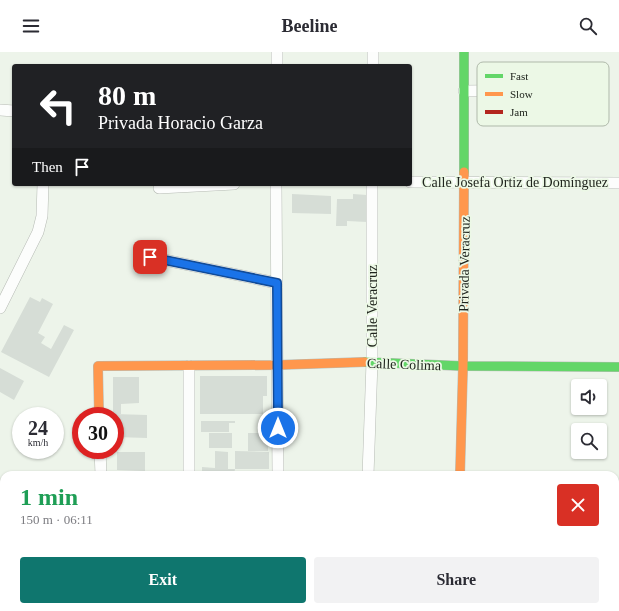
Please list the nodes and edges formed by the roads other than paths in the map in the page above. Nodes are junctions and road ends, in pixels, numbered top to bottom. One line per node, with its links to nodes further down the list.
1 (277, 52): 4 (street)
2 (373, 52): 5 (street)
3 (464, 52): 6 (street, Privada Veracruz)
4 (277, 64)
5 (373, 64)
6 (464, 91): 7 (street); 11 (street, Privada Veracruz)
7 (477, 91)
8 (0, 110): 9 (street)
9 (12, 110)
10 (412, 182): 11 (street, Calle Josefa Ortiz de Domínguez)
11 (465, 182): 12 (street, Calle Josefa Ortiz de Domínguez); 24 (street, Privada Veracruz)
12 (619, 183)
13 (43, 186): 20 (street)
14 (196, 186): 17 (street)
15 (276, 186): 19 (street)
16 (372, 186): 21 (street, Calle Veracruz)
17 (159, 188)
18 (150, 257): 19 (street)
19 (277, 283): 22 (street)
20 (0, 308)
21 (372, 362): 22 (street, Calle Colima); 24 (street, Calle Colima); 31 (street, Calle Veracruz)
22 (278, 365): 23 (street, Calle Colima); 30 (street)
23 (189, 366): 26 (street, Calle Colima); 29 (street)
24 (463, 366): 25 (street, Calle Colima); 32 (street, Privada Veracruz)
25 (619, 367)
26 (99, 407)
27 (100, 459): 28 (street)
28 (100, 471)
29 (189, 471)
30 (278, 471)
31 (368, 471)
32 (460, 471)

